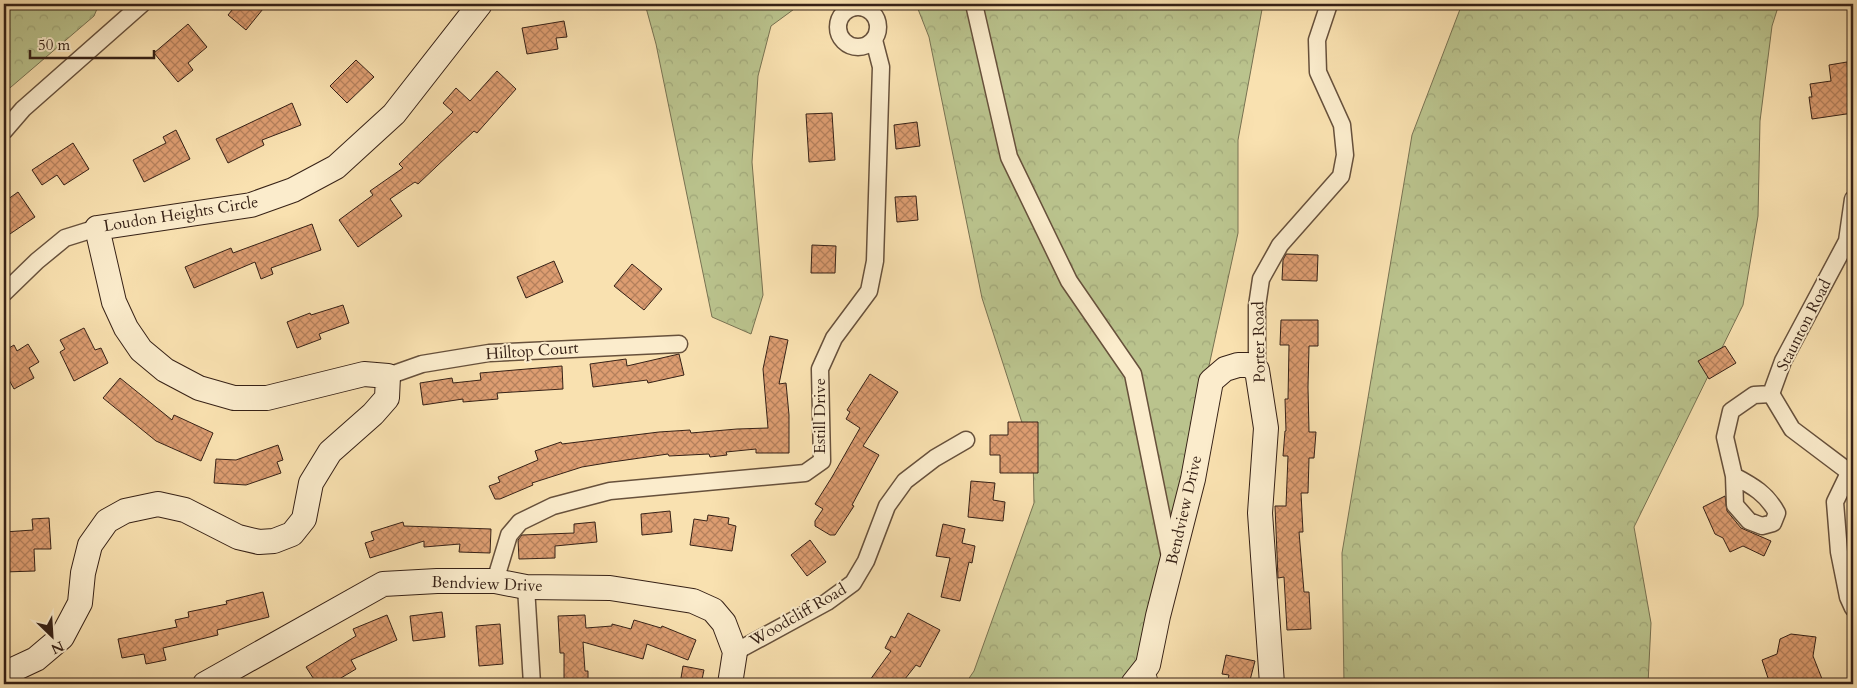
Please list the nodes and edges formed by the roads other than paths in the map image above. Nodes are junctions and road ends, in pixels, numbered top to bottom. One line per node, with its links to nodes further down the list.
1 (142, 4): 6 (street)
2 (480, 4): 8 (street, Loudon Heights Circle)
3 (974, 4): 17 (street)
4 (1329, 4): 11 (street, Porter Road)
5 (874, 40): 18 (street, Estill Drive)
6 (4, 131)
7 (1853, 199): 13 (street, Staunton Road)
8 (97, 228): 9 (street, Loudon Heights Circle); 12 (street)
9 (4, 293)
10 (679, 344): 12 (street, Hilltop Court)
11 (1257, 370): 17 (street, Bendview Drive); 28 (street, Porter Road)
12 (388, 376): 22 (street)
13 (1770, 394): 15 (street); 16 (street)
14 (966, 440): 21 (street, Woodcliff Road)
15 (1851, 474): 20 (street)
16 (1734, 476)
17 (1172, 566): 23 (street, Bendview Drive)
18 (495, 581): 19 (street, Bendview Drive); 24 (street, Bendview Drive)
19 (526, 587): 21 (street, Bendview Drive); 25 (street)
20 (1853, 608)
21 (735, 652): 26 (street, Bendview Drive)
22 (4, 674)
23 (1151, 674): 27 (street, Bendview Drive)
24 (205, 684)
25 (532, 684)
26 (730, 684)
27 (1133, 684)
28 (1272, 684)

